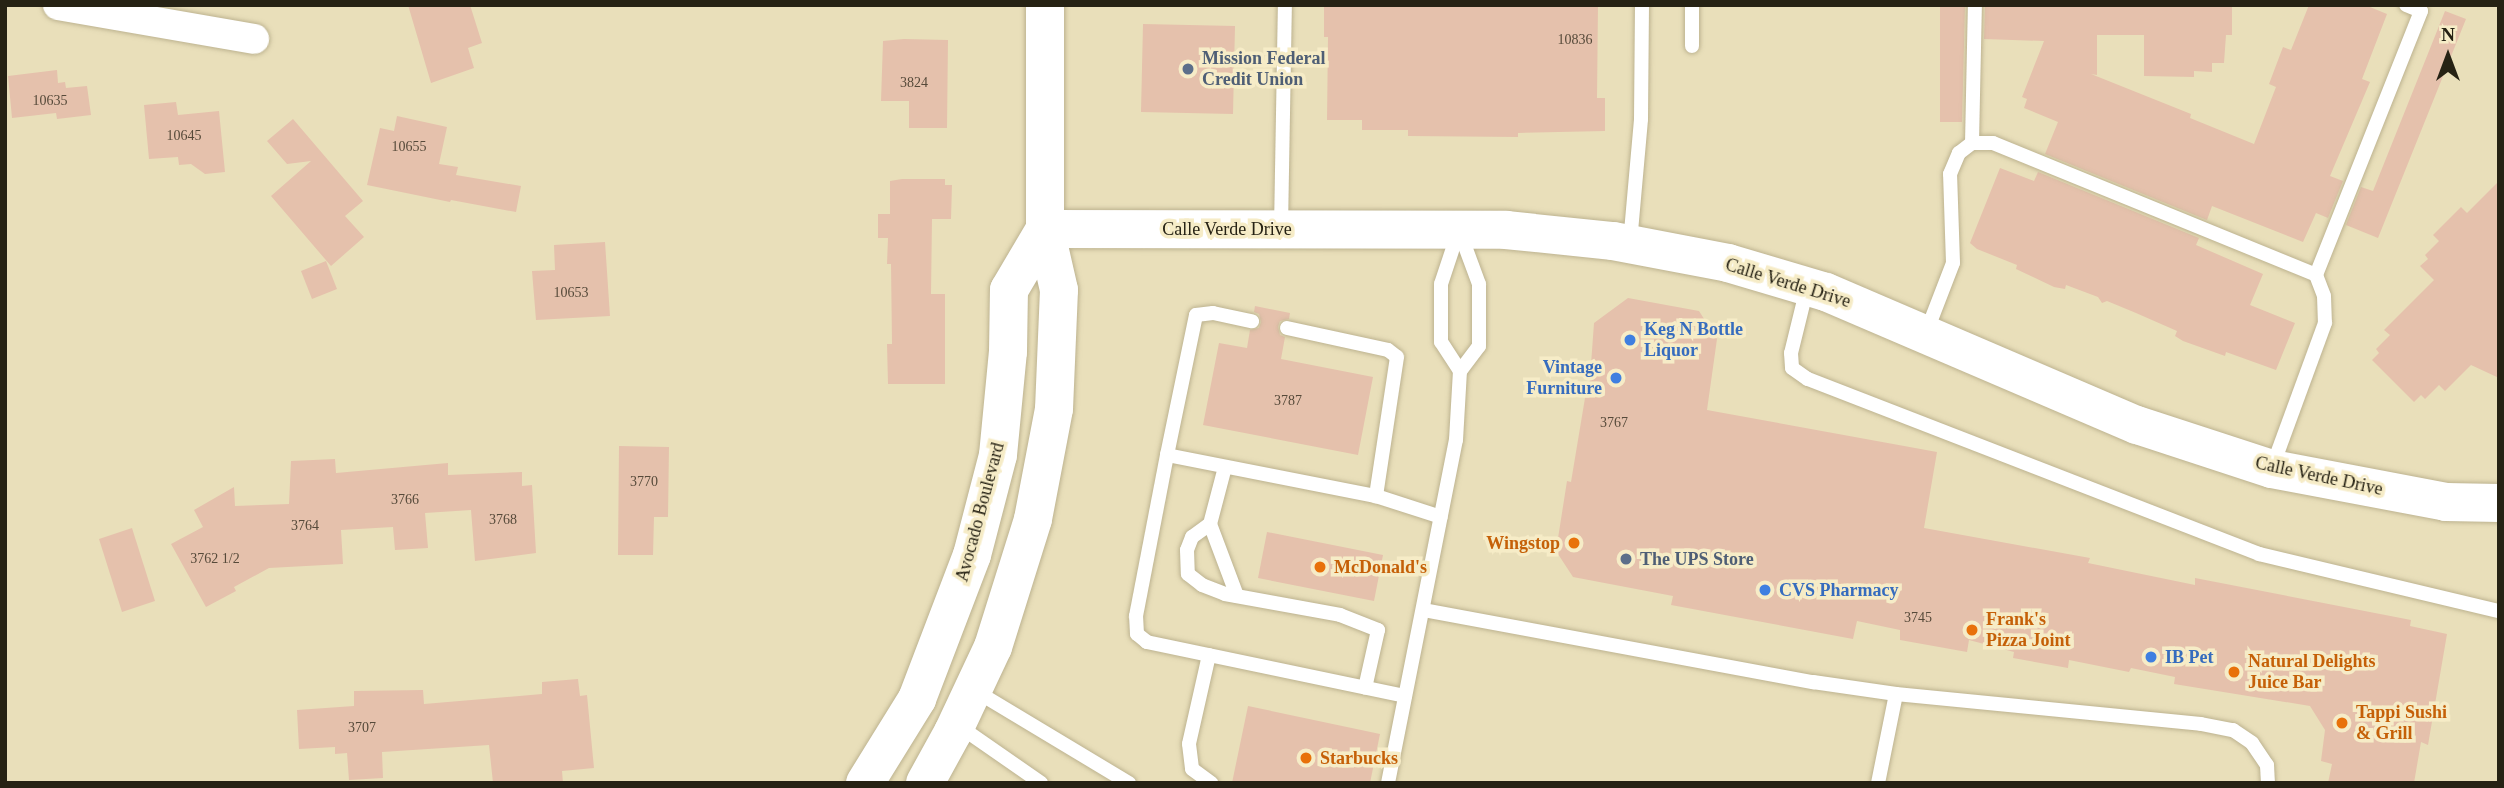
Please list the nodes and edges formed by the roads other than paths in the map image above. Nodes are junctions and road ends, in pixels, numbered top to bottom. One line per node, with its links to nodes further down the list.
1 (58, 5): 9 (street)
2 (1045, 5): 12 (main road)
3 (1285, 5): 13 (lane)
4 (1642, 5): 15 (lane)
5 (1692, 5): 10 (lane)
6 (1975, 5): 11 (lane)
7 (2406, 5): 8 (lane)
8 (2424, 8): 16 (lane)
9 (254, 39)
10 (1692, 46)
11 (1972, 143): 16 (lane); 20 (lane)
12 (1045, 229): 13 (main road, Calle Verde Drive); 27 (main road, Avocado Boulevard); 35 (main road)
13 (1281, 229): 14 (main road, Calle Verde Drive)
14 (1459, 230): 15 (main road, Calle Verde Drive); 21 (lane); 21 (lane)
15 (1630, 244): 17 (main road, Calle Verde Drive)
16 (2316, 275): 24 (lane)
17 (1807, 286): 20 (main road, Calle Verde Drive); 32 (lane)
18 (1252, 321): 22 (lane)
19 (1287, 328): 25 (lane)
20 (1926, 333): 24 (main road, Calle Verde Drive)
21 (1460, 370): 28 (lane)
22 (1167, 455): 23 (lane); 33 (lane)
23 (1225, 467): 25 (lane); 29 (lane)
24 (2272, 469): 26 (main road, Calle Verde Drive)
25 (1376, 496): 28 (lane)
26 (2499, 503)
27 (984, 509): 38 (main road); 39 (main road, Avocado Boulevard)
28 (1441, 517): 31 (lane)
29 (1210, 524): 30 (lane); 30 (lane)
30 (1237, 596): 34 (lane)
31 (1423, 610): 36 (lane); 37 (lane)
32 (2499, 611)
33 (1209, 655): 34 (lane); 43 (lane)
34 (1366, 688): 37 (lane)
35 (973, 690): 38 (main road); 42 (lane)
36 (1896, 694): 45 (lane); 46 (lane)
37 (1405, 696): 44 (lane)
38 (957, 725): 40 (main road); 41 (lane)
39 (879, 773)
40 (925, 783)
41 (1041, 783)
42 (1129, 783)
43 (1211, 783)
44 (1388, 783)
45 (1878, 783)
46 (2268, 783)

